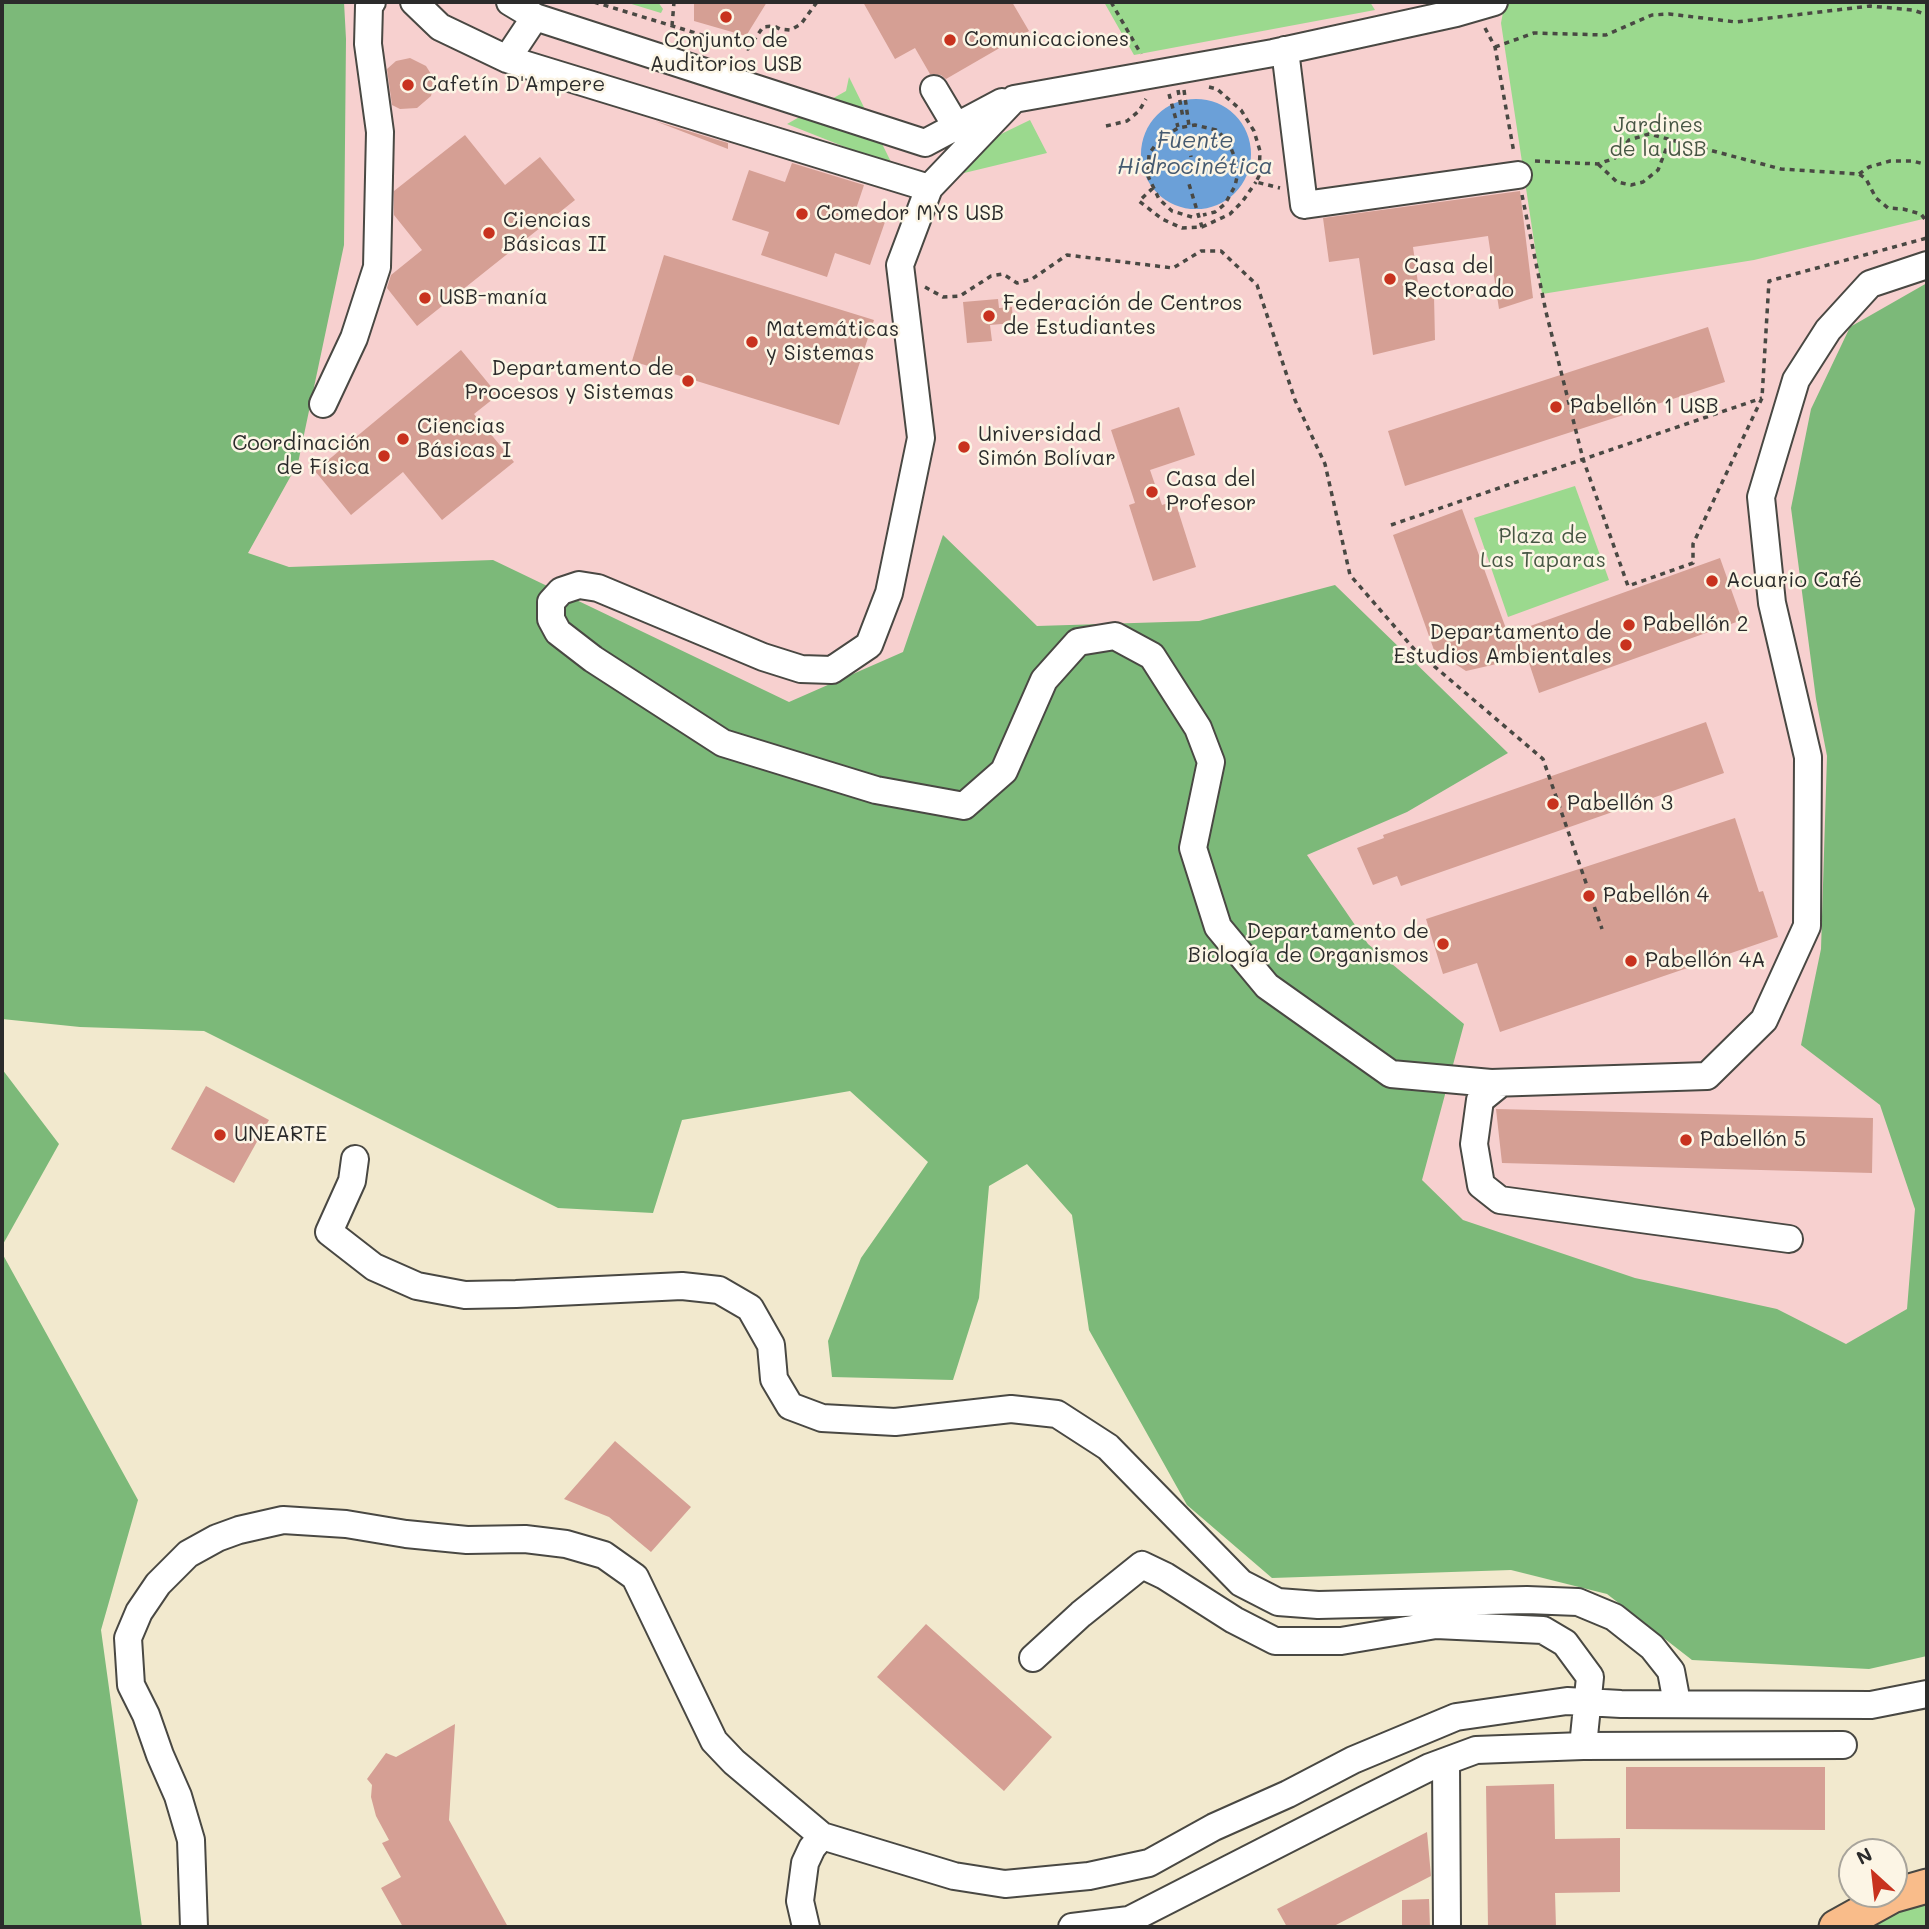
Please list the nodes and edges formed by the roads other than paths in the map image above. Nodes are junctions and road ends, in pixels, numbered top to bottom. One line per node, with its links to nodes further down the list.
1 (372, 2): 14 (lane)
2 (414, 2): 7 (lane)
3 (509, 2): 5 (lane)
4 (1483, 4): 6 (lane)
5 (535, 17): 7 (lane); 10 (lane)
6 (1284, 50): 9 (lane); 11 (lane)
7 (508, 59): 12 (lane)
8 (934, 89): 10 (lane)
9 (1014, 100): 10 (lane); 12 (lane)
10 (956, 127)
11 (1517, 168)
12 (929, 188): 15 (lane)
13 (1927, 265): 15 (lane)
14 (323, 404)
15 (1501, 1083): 17 (lane)
16 (355, 1159): 21 (lane)
17 (1789, 1239)
18 (1033, 1658): 20 (lane)
19 (1927, 1694): 21 (lane)
20 (1589, 1702): 21 (lane); 23 (lane); 25 (lane)
21 (1677, 1703)
22 (1843, 1745): 23 (lane)
23 (1583, 1746): 24 (lane)
24 (1446, 1762): 29 (lane); 30 (lane)
25 (822, 1836): 27 (lane); 28 (lane)
26 (1927, 1886): 31 (main road)
27 (194, 1927)
28 (806, 1927)
29 (1072, 1927)
30 (1447, 1927)
31 (1836, 1927)

